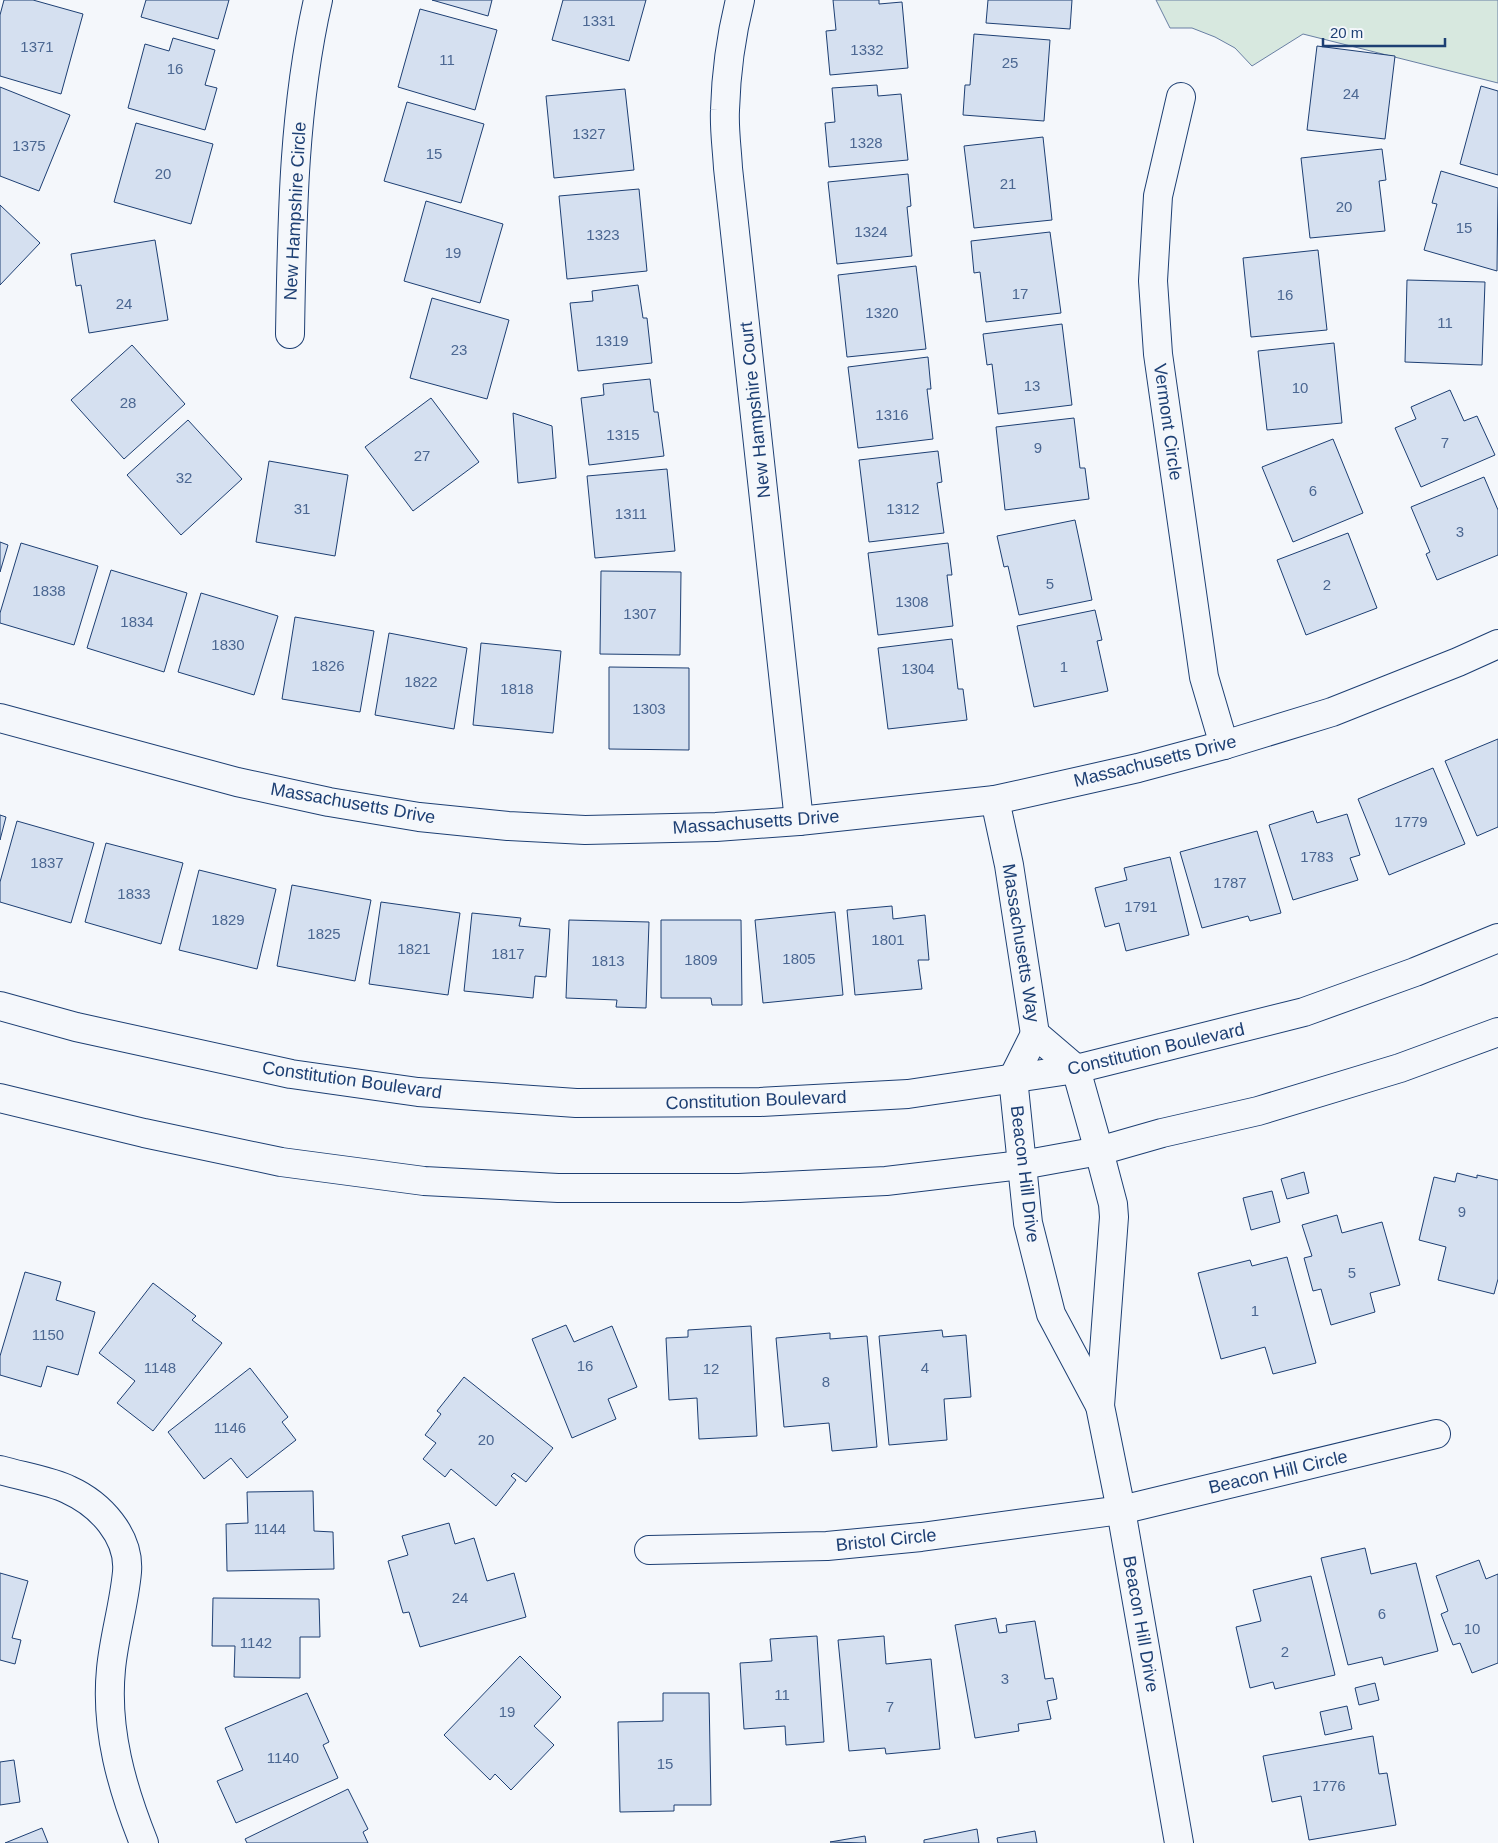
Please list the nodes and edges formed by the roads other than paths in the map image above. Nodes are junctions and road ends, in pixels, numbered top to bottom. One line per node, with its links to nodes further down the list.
1 (318, 0): 4 (street, New Hampshire Circle)
2 (740, 0): 9 (street, New Hampshire Court)
3 (1181, 97): 7 (street, Vermont Circle)
4 (290, 334)
5 (1498, 644): 7 (street, Massachusetts Drive)
6 (0, 718): 9 (street, Massachusetts Drive)
7 (1224, 745): 8 (street, Massachusetts Drive)
8 (995, 800): 9 (street, Massachusetts Drive); 13 (street, Massachusetts Way)
9 (799, 821)
10 (1498, 938): 14 (street, Constitution Boulevard)
11 (0, 1006): 15 (street, Constitution Boulevard)
12 (1498, 1032): 17 (street)
13 (1035, 1034): 14 (street, Massachusetts Way); 15 (street)
14 (1076, 1070): 15 (street, Constitution Boulevard); 17 (street, Beacon Hill Drive)
15 (1013, 1078): 18 (street, Beacon Hill Drive)
16 (0, 1098): 18 (street)
17 (1099, 1152): 18 (street); 19 (street, Beacon Hill Drive)
18 (1022, 1165): 19 (street, Beacon Hill Drive)
19 (1100, 1406): 22 (street, Beacon Hill Drive)
20 (1436, 1434): 22 (street, Beacon Hill Circle)
21 (0, 1470): 24 (street)
22 (1121, 1510): 23 (street, Bristol Circle); 25 (street, Beacon Hill Drive)
23 (649, 1550)
24 (144, 1843)
25 (1179, 1843)

